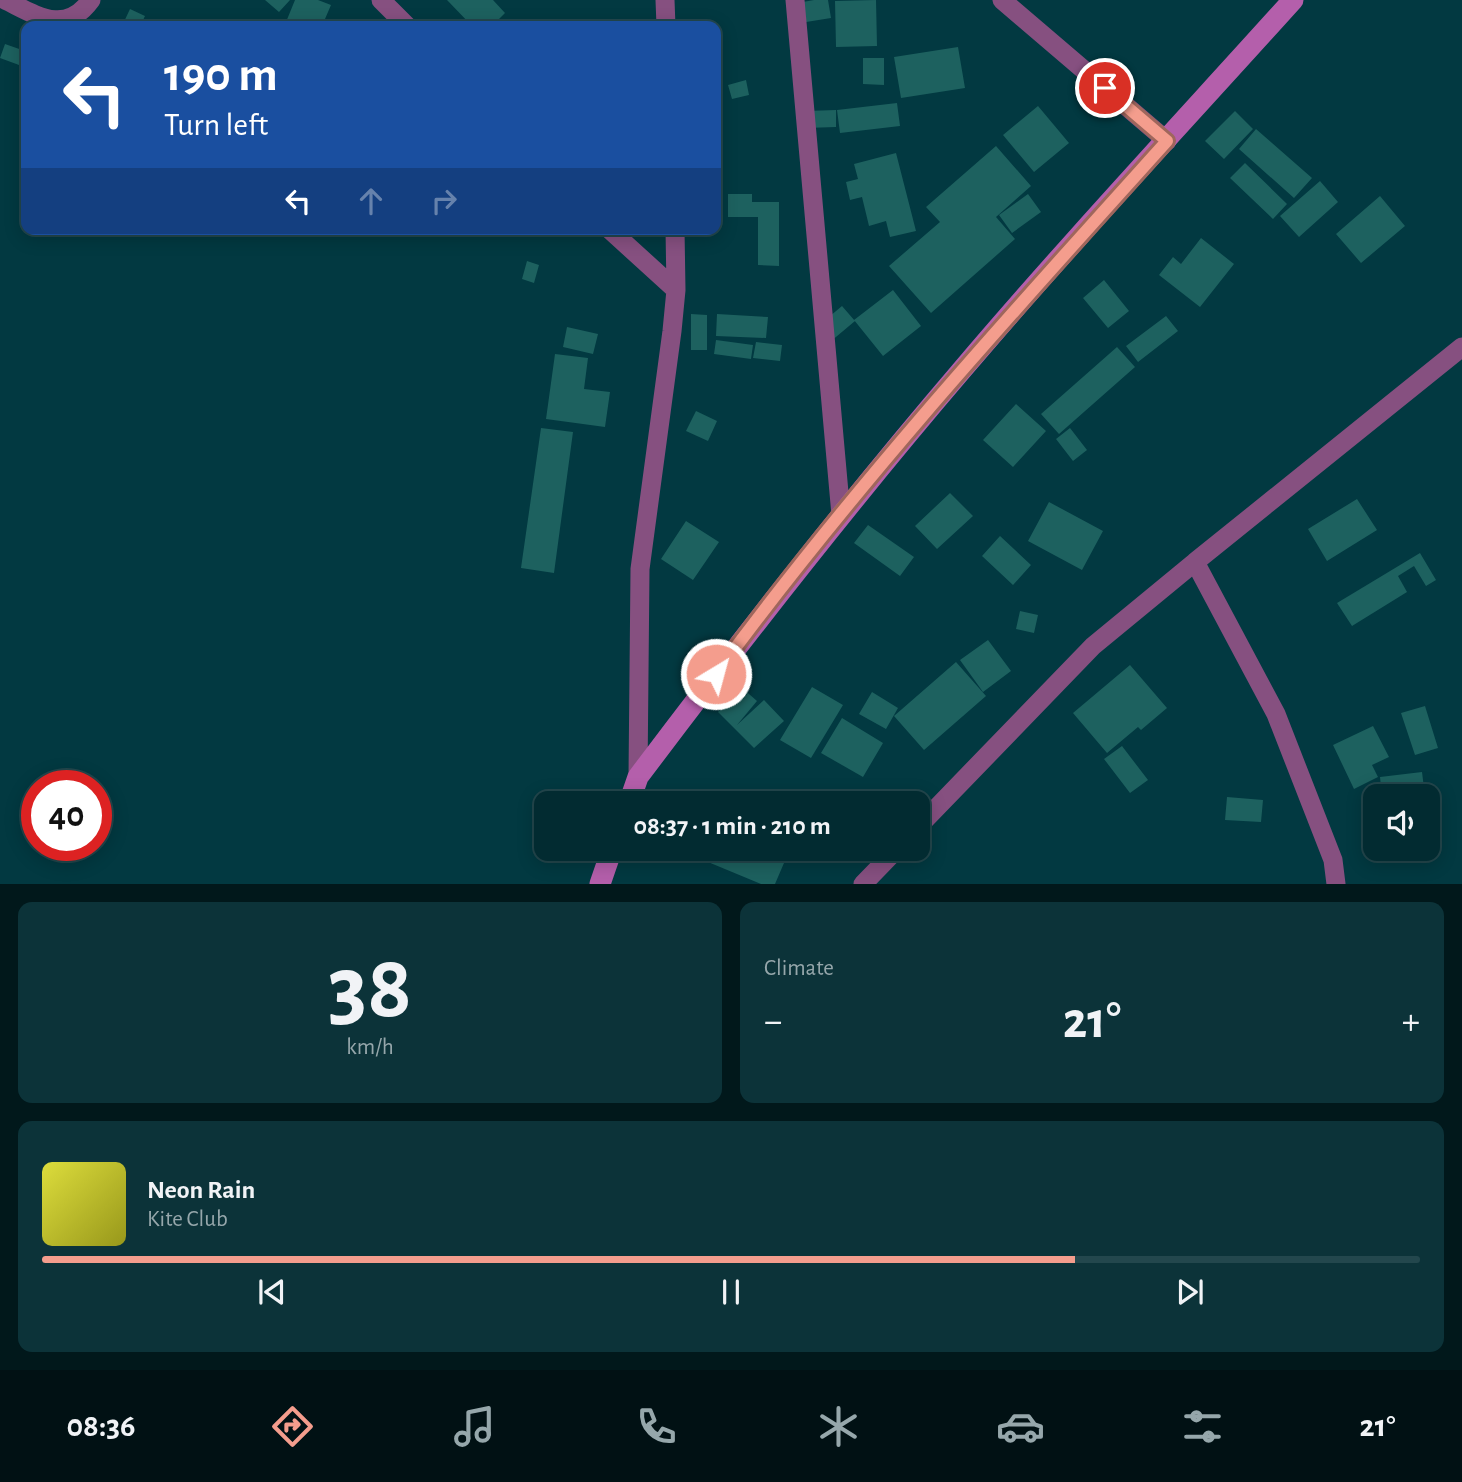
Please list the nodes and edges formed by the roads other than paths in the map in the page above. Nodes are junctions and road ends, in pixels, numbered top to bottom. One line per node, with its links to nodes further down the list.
1 (5, 0): 2 (street)
2 (91, 0)
3 (381, 0): 8 (street)
4 (664, 0): 9 (street)
5 (795, 0): 15 (street)
6 (1002, 0): 10 (street)
7 (1293, 0): 10 (street)
8 (402, 21)
9 (666, 21)
10 (1167, 141): 15 (street)
11 (616, 235): 13 (street)
12 (676, 235): 13 (street)
13 (676, 290): 17 (street)
14 (1462, 347): 16 (street)
15 (841, 515): 17 (street)
16 (1195, 562): 19 (street); 24 (street)
17 (638, 777): 18 (street)
18 (633, 791)
19 (930, 815)
20 (608, 861): 22 (street)
21 (885, 861): 23 (street)
22 (600, 884)
23 (863, 884)
24 (1336, 884)

